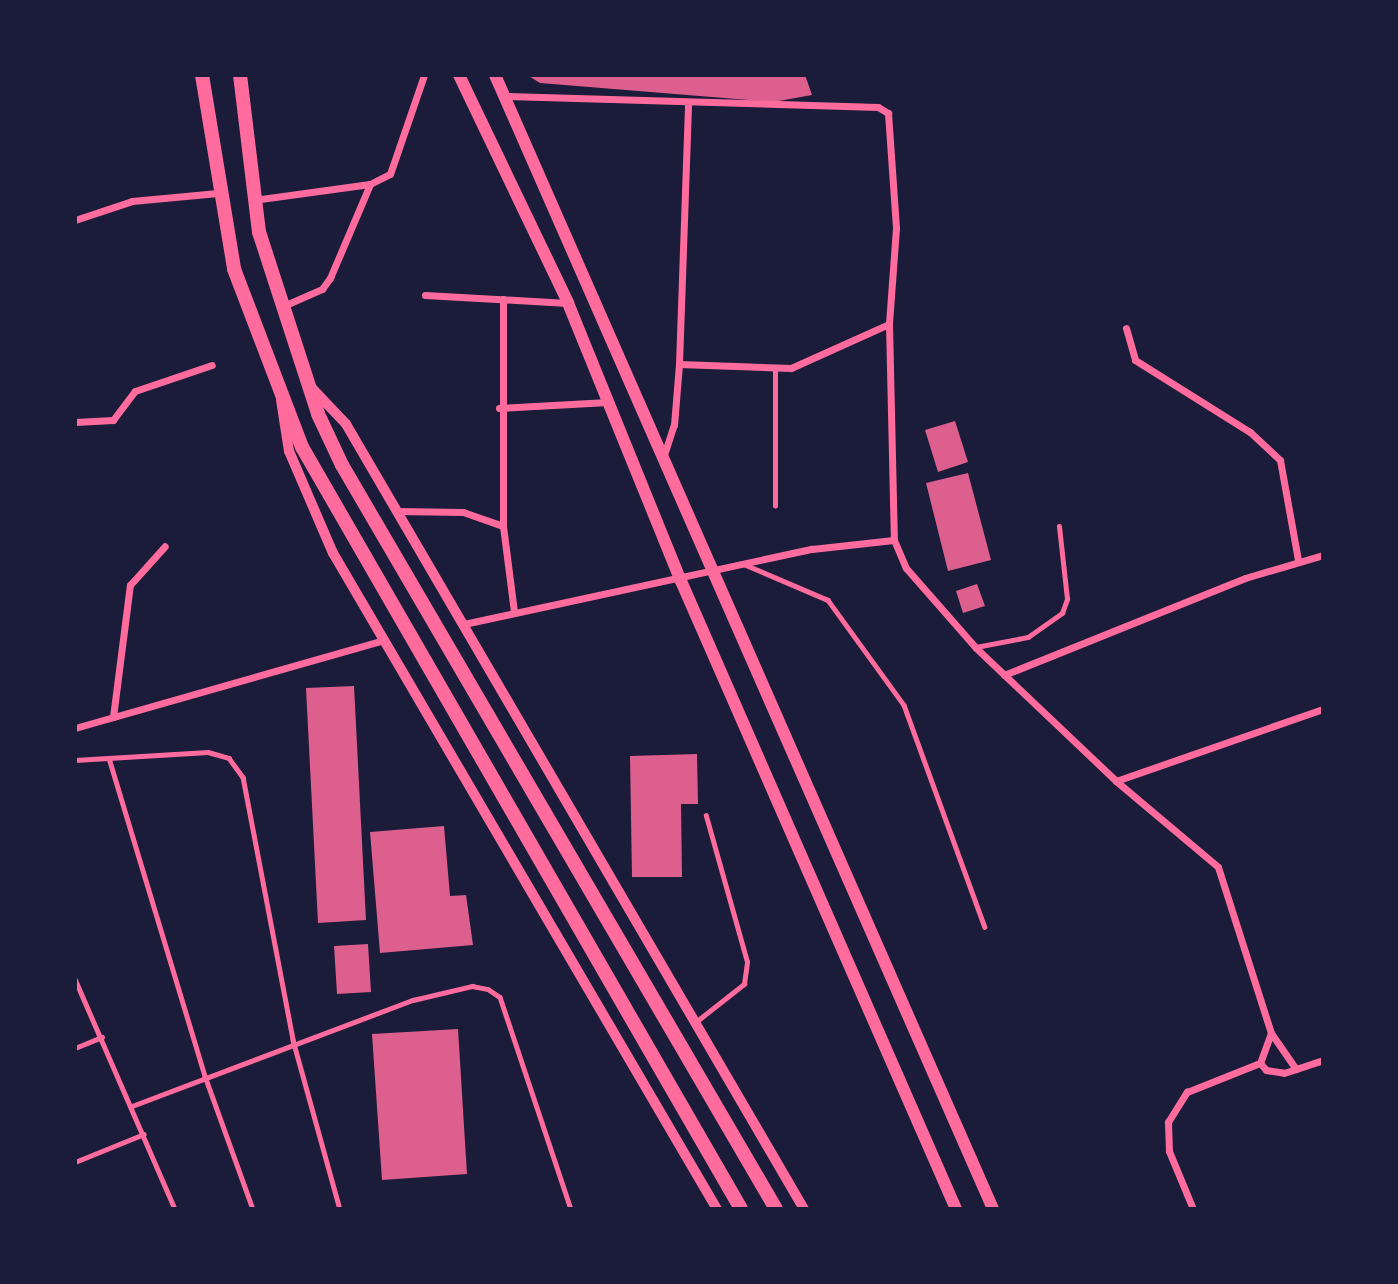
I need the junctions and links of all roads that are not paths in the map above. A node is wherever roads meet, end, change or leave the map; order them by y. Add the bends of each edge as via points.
1 (202, 75) edge
2 (240, 75) edge
3 (424, 75) edge
4 (459, 75) edge
5 (495, 75) edge
6 (507, 96) junction
7 (688, 103) junction
8 (370, 184) junction
9 (218, 193) junction
10 (253, 200) junction
11 (75, 220) edge
12 (425, 295) dead end
13 (503, 299) junction
14 (568, 303) junction
15 (281, 307) junction
16 (889, 324) junction
17 (1126, 328) dead end
18 (679, 364) junction
19 (212, 365) dead end
20 (775, 368) junction
21 (309, 385) junction
22 (281, 397) junction
23 (608, 402) junction
24 (499, 408) junction
25 (75, 422) edge
26 (661, 462) junction
27 (775, 506) dead end
28 (397, 511) junction
29 (503, 526) junction
30 (1059, 526) dead end
31 (894, 540) junction
32 (165, 546) dead end
33 (1323, 555) edge
34 (1298, 560) junction
35 (746, 565) junction
36 (715, 572) junction
37 (681, 581) junction
38 (514, 611) junction
39 (464, 624) junction
40 (383, 640) junction
41 (975, 648) junction
42 (1004, 675) junction
43 (1322, 712) edge
44 (113, 717) junction
45 (75, 727) edge
46 (109, 758) junction
47 (75, 760) edge
48 (1116, 782) junction
49 (706, 816) dead end
50 (985, 927) dead end
51 (75, 979) edge
52 (696, 1022) junction
53 (1271, 1033) junction
54 (102, 1037) junction
55 (293, 1040) junction
56 (75, 1048) edge
57 (1323, 1060) edge
58 (1260, 1063) junction
59 (1296, 1069) junction
60 (205, 1076) junction
61 (132, 1106) junction
62 (144, 1134) junction
63 (75, 1162) edge
64 (175, 1209) edge
65 (253, 1209) edge
66 (340, 1209) edge
67 (571, 1209) edge
68 (717, 1209) edge
69 (741, 1209) edge
70 (776, 1209) edge
71 (804, 1209) edge
72 (956, 1209) edge
73 (993, 1209) edge
74 (1193, 1209) edge

1 - 9 highway
2 - 10 highway
3 - 8 street via 397,163
4 - 14 main road
5 - 6 main road
6 - 7 street
6 - 26 main road
7 - 16 street via 878,107 888,113 896,228
7 - 18 street
8 - 10 street
8 - 15 street via 330,278 322,289
9 - 11 street via 132,201
9 - 22 highway via 234,269
10 - 15 highway
12 - 13 street
13 - 14 street
13 - 24 street
14 - 23 main road
15 - 21 highway
16 - 20 street via 791,368
16 - 31 street
17 - 34 street via 1135,360 1250,432 1280,460
18 - 20 street
18 - 26 street via 674,425
19 - 25 street via 135,391 113,420
20 - 27 lane
21 - 28 street via 345,424
21 - 70 highway via 369,516
22 - 40 street via 289,451 306,498
22 - 69 highway via 342,524
23 - 24 street
23 - 37 main road
24 - 29 street
26 - 36 main road
28 - 29 street via 463,512
28 - 39 street
29 - 38 street
30 - 41 lane via 1067,599 1062,613 1028,637
31 - 35 street via 857,541
31 - 41 street via 925,595
32 - 44 street via 130,585
33 - 34 street
34 - 42 street
35 - 36 street
35 - 50 lane via 828,600 904,705
36 - 37 street
36 - 73 main road
37 - 38 street
37 - 72 main road
38 - 39 street
39 - 52 street
40 - 44 street
40 - 68 street
41 - 42 street
42 - 48 street
43 - 48 street
44 - 45 street
46 - 47 lane
46 - 55 lane via 208,752 229,758 243,777
46 - 60 lane
48 - 53 street via 1218,867
49 - 52 lane via 747,962 744,984
51 - 54 lane
52 - 71 street
53 - 58 street
53 - 59 street
54 - 56 lane
54 - 61 lane
55 - 60 lane
55 - 66 lane
55 - 67 lane via 413,1000 471,986 488,989 500,997
57 - 59 street
58 - 59 street via 1275,1072
58 - 74 street via 1187,1092 1172,1114 1169,1151
60 - 61 lane
60 - 65 lane
61 - 62 lane
62 - 63 lane
62 - 64 lane

